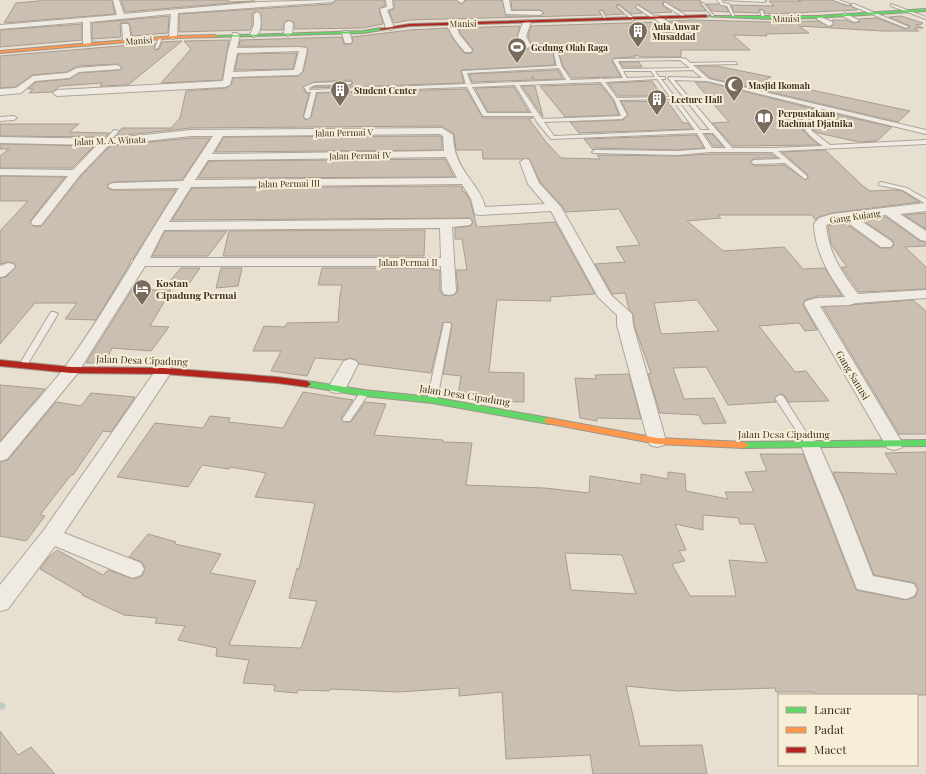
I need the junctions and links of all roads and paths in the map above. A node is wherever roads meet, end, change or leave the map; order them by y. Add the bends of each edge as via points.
1 (116, 0) edge
2 (332, 0) edge
3 (389, 0) edge
4 (506, 0) edge
5 (719, 0) edge
6 (726, 0) edge
7 (835, 0) edge
8 (764, 1) edge
9 (259, 2) edge
10 (665, 4) dead end
11 (702, 4) dead end
12 (848, 4) dead end
13 (853, 5) dead end
14 (637, 6) dead end
15 (892, 6) dead end
16 (618, 7) dead end
17 (926, 10) edge
18 (175, 11) junction
19 (908, 11) junction
20 (874, 13) junction
21 (257, 14) dead end
22 (542, 14) junction
23 (683, 15) junction
24 (713, 15) junction
25 (845, 15) junction
26 (121, 16) junction
27 (734, 16) junction
28 (21, 17) dead end
29 (655, 17) junction
30 (818, 18) junction
31 (926, 18) edge
32 (633, 19) junction
33 (86, 20) junction
34 (856, 21) dead end
35 (527, 22) junction
36 (289, 24) dead end
37 (452, 24) junction
38 (829, 24) dead end
39 (17, 25) junction
40 (0, 26) edge
41 (125, 26) dead end
42 (907, 27) dead end
43 (390, 28) junction
44 (669, 29) dead end
45 (288, 34) junction
46 (236, 35) junction
47 (254, 35) junction
48 (173, 37) junction
49 (160, 38) junction
50 (127, 40) junction
51 (87, 44) junction
52 (526, 46) dead end
53 (156, 48) dead end
54 (468, 50) dead end
55 (232, 51) junction
56 (0, 52) edge
57 (556, 54) joint
58 (615, 60) junction
59 (735, 63) dead end
60 (688, 64) junction
61 (117, 67) dead end
62 (560, 67) junction
63 (652, 69) junction
64 (693, 69) junction
65 (620, 70) junction
66 (228, 75) junction
67 (625, 78) junction
68 (658, 78) junction
69 (670, 78) junction
70 (601, 79) junction
71 (707, 80) junction
72 (569, 81) junction
73 (350, 84) dead end
74 (516, 84) junction
75 (469, 86) junction
76 (314, 91) junction
77 (0, 92) edge
78 (57, 93) dead end
79 (674, 98) junction
80 (616, 99) junction
81 (821, 107) junction
82 (536, 114) junction
83 (307, 117) dead end
84 (14, 118) dead end
85 (0, 119) edge
86 (540, 121) junction
87 (116, 131) dead end
88 (698, 131) junction
89 (713, 131) junction
90 (926, 132) edge
91 (219, 134) junction
92 (0, 140) edge
93 (106, 142) junction
94 (926, 142) edge
95 (830, 148) junction
96 (710, 150) junction
97 (730, 150) junction
98 (773, 150) junction
99 (595, 152) dead end
100 (450, 154) junction
101 (204, 157) junction
102 (785, 161) junction
103 (525, 162) dead end
104 (754, 162) dead end
105 (0, 172) edge
106 (76, 173) junction
107 (806, 177) dead end
108 (465, 181) junction
109 (187, 184) junction
110 (881, 184) dead end
111 (114, 186) dead end
112 (926, 202) edge
113 (555, 207) junction
114 (926, 207) edge
115 (890, 212) junction
116 (846, 216) junction
117 (37, 222) dead end
118 (466, 222) dead end
119 (446, 224) junction
120 (160, 226) junction
121 (926, 237) edge
122 (886, 244) dead end
123 (141, 262) junction
124 (447, 262) junction
125 (449, 291) dead end
126 (926, 294) edge
127 (854, 299) junction
128 (54, 314) dead end
129 (447, 325) dead end
130 (0, 362) edge
131 (350, 364) dead end
132 (23, 365) junction
133 (71, 370) junction
134 (164, 371) junction
135 (337, 388) junction
136 (364, 393) junction
137 (780, 398) dead end
138 (432, 400) junction
139 (346, 419) dead end
140 (656, 436) junction
141 (926, 443) edge
142 (894, 444) junction
143 (810, 445) junction
144 (0, 455) edge
145 (51, 536) junction
146 (133, 569) dead end
147 (906, 590) dead end
148 (0, 602) edge

1 - 26 street
2 - 9 street
3 - 43 street via 390,8 383,9
4 - 22 street via 508,13
5 - 27 lane via 722,4 728,5
6 - 8 lane
7 - 12 lane
9 - 18 street via 238,7
10 - 23 lane
11 - 24 lane
13 - 20 lane
14 - 29 lane
15 - 19 lane
16 - 32 lane
17 - 19 street, Manisi
18 - 26 street
18 - 48 street
19 - 20 street, Manisi
19 - 31 lane
20 - 25 street, Manisi
20 - 42 lane
21 - 47 street via 258,25
22 - 32 street, Manisi
22 - 35 street, Manisi
23 - 24 street, Manisi
23 - 29 street, Manisi
24 - 27 street, Manisi
25 - 30 street, Manisi
25 - 34 street
26 - 33 street
27 - 30 street, Manisi via 763,14
28 - 39 street
29 - 32 street, Manisi
29 - 44 street
30 - 38 street
33 - 39 street
33 - 51 street
35 - 37 street, Manisi via 497,25
35 - 52 street via 522,36
36 - 45 street
37 - 43 street, Manisi
37 - 54 street via 452,28
39 - 40 street
41 - 50 street
43 - 45 street, Manisi via 347,37
45 - 47 street, Manisi
46 - 47 street, Manisi
46 - 48 street, Manisi
46 - 55 street
48 - 49 street, Manisi
49 - 50 street, Manisi
49 - 53 lane
50 - 51 street, Manisi
51 - 56 street, Manisi
55 - 66 street
55 - 66 street via 299,48 303,50 298,72
57 - 58 path via 556,50 603,50 608,59
57 - 62 lane
58 - 60 lane via 680,59
58 - 65 lane
59 - 60 lane
60 - 64 lane
61 - 77 street via 77,70 68,75 34,79 18,91
62 - 72 lane
62 - 75 lane via 466,72 464,73
63 - 64 lane
63 - 65 lane
63 - 68 lane
64 - 71 lane
65 - 67 lane
66 - 78 street via 227,83 220,85
67 - 68 lane
67 - 70 lane
68 - 69 lane
68 - 79 lane
69 - 71 lane
69 - 89 lane
70 - 72 lane
70 - 80 lane
71 - 81 lane
72 - 74 lane
73 - 76 lane via 314,84 306,87 306,90
74 - 75 lane
74 - 82 lane
75 - 76 lane
75 - 82 lane via 485,115
76 - 83 lane
79 - 80 lane
79 - 88 lane
80 - 86 lane via 624,116
81 - 90 lane
81 - 95 lane via 805,120 804,125
82 - 86 lane
84 - 85 lane
86 - 88 lane via 550,136 558,138
87 - 93 lane
88 - 89 lane
88 - 96 lane
89 - 97 lane
91 - 93 street, Jalan M. A. Winata via 191,133
91 - 100 street, Jalan Permai V via 442,131 448,135
91 - 101 street
92 - 93 street, Jalan M. A. Winata
93 - 106 street
94 - 95 lane
95 - 98 lane
96 - 97 lane
96 - 99 lane
97 - 98 lane
98 - 102 lane
100 - 101 street, Jalan Permai IV
100 - 108 street
101 - 109 street
102 - 104 lane
102 - 107 lane
103 - 113 street via 534,184
105 - 106 street
106 - 117 street
108 - 109 street, Jalan Permai III
108 - 113 street via 475,192 480,204 479,211
109 - 111 street, Jalan Permai III
109 - 120 street
110 - 112 lane via 905,189
113 - 140 street via 605,296 624,314
114 - 115 street, Gang Kujang
115 - 116 street, Gang Kujang
115 - 121 street
116 - 122 street
116 - 127 street, Gang Kujang via 823,221 820,230 823,246 832,266 840,282
118 - 119 street
119 - 120 street
119 - 124 street, Jalan Permai II
120 - 123 street
123 - 124 street, Jalan Permai II
123 - 133 street
124 - 125 street
126 - 127 street
127 - 142 street, Gang Sanusi via 811,304
128 - 132 lane
129 - 138 lane
130 - 132 street, Jalan Desa Cipadung
131 - 135 street
132 - 133 street, Jalan Desa Cipadung
133 - 134 street, Jalan Desa Cipadung
133 - 144 street
134 - 135 street, Jalan Desa Cipadung via 277,380
134 - 145 street
135 - 136 street, Jalan Desa Cipadung
136 - 138 street, Jalan Desa Cipadung
136 - 139 lane
137 - 143 lane
138 - 140 street, Jalan Desa Cipadung
140 - 143 street, Jalan Desa Cipadung via 740,446
141 - 142 street, Jalan Desa Cipadung
142 - 143 street, Jalan Desa Cipadung
143 - 147 street via 865,583
145 - 146 street
145 - 148 street

